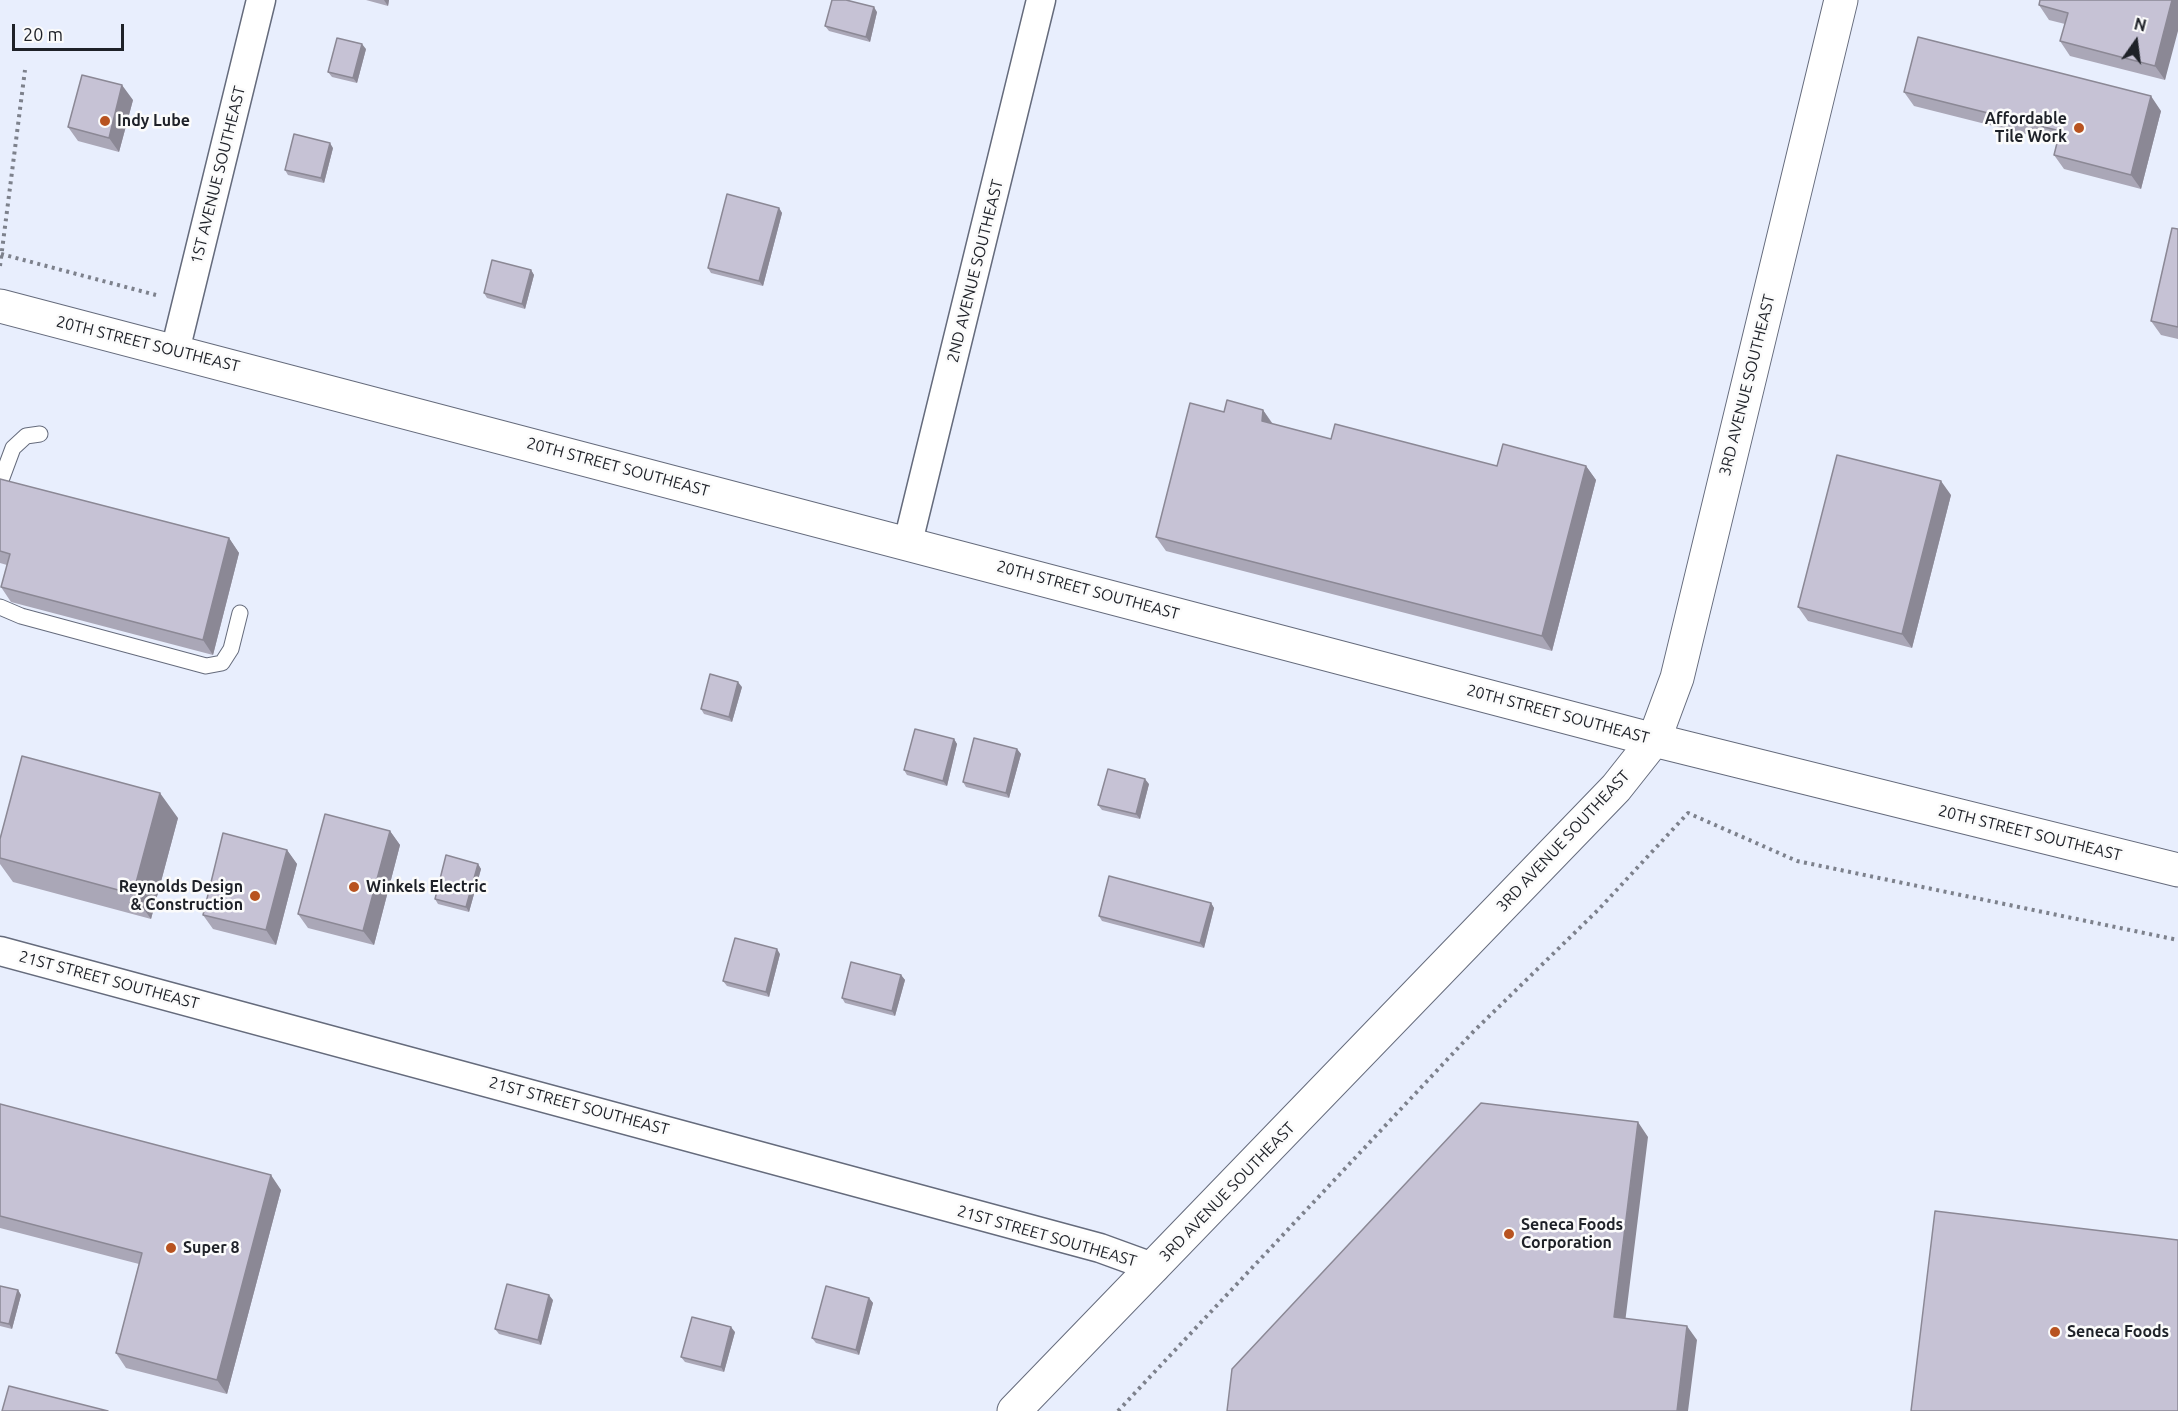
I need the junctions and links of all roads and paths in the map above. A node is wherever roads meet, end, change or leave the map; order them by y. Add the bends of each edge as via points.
1 (261, 0) edge
2 (1041, 0) edge
3 (1841, 0) edge
4 (25, 70) dead end
5 (1, 254) edge
6 (0, 266) edge
7 (187, 303) junction
8 (0, 306) edge
9 (176, 351) junction
10 (40, 434) dead end
11 (0, 483) edge
12 (908, 543) junction
13 (0, 607) edge
14 (240, 613) dead end
15 (1654, 740) junction
16 (2178, 870) edge
17 (2178, 940) edge
18 (0, 951) edge
19 (1155, 1268) junction
20 (1014, 1411) edge
21 (1118, 1411) edge

1 - 7 street, 1ST AVENUE SOUTHEAST
2 - 12 street, 2ND AVENUE SOUTHEAST
3 - 15 street, 3RD AVENUE SOUTHEAST via 1677,678
4 - 5 path
5 - 6 path
5 - 7 path
7 - 9 street, 1ST AVENUE SOUTHEAST
8 - 9 street, 20TH STREET SOUTHEAST
9 - 12 street, 20TH STREET SOUTHEAST
10 - 11 lane via 26,436 13,448
12 - 15 street, 20TH STREET SOUTHEAST
13 - 14 lane via 206,666 222,663 231,649
15 - 16 street, 20TH STREET SOUTHEAST
15 - 19 street, 3RD AVENUE SOUTHEAST via 1616,788
17 - 21 path via 1797,861 1688,813 1599,909 1473,1032
18 - 19 street, 21ST STREET SOUTHEAST via 1100,1248
19 - 20 street, 3RD AVENUE SOUTHEAST

